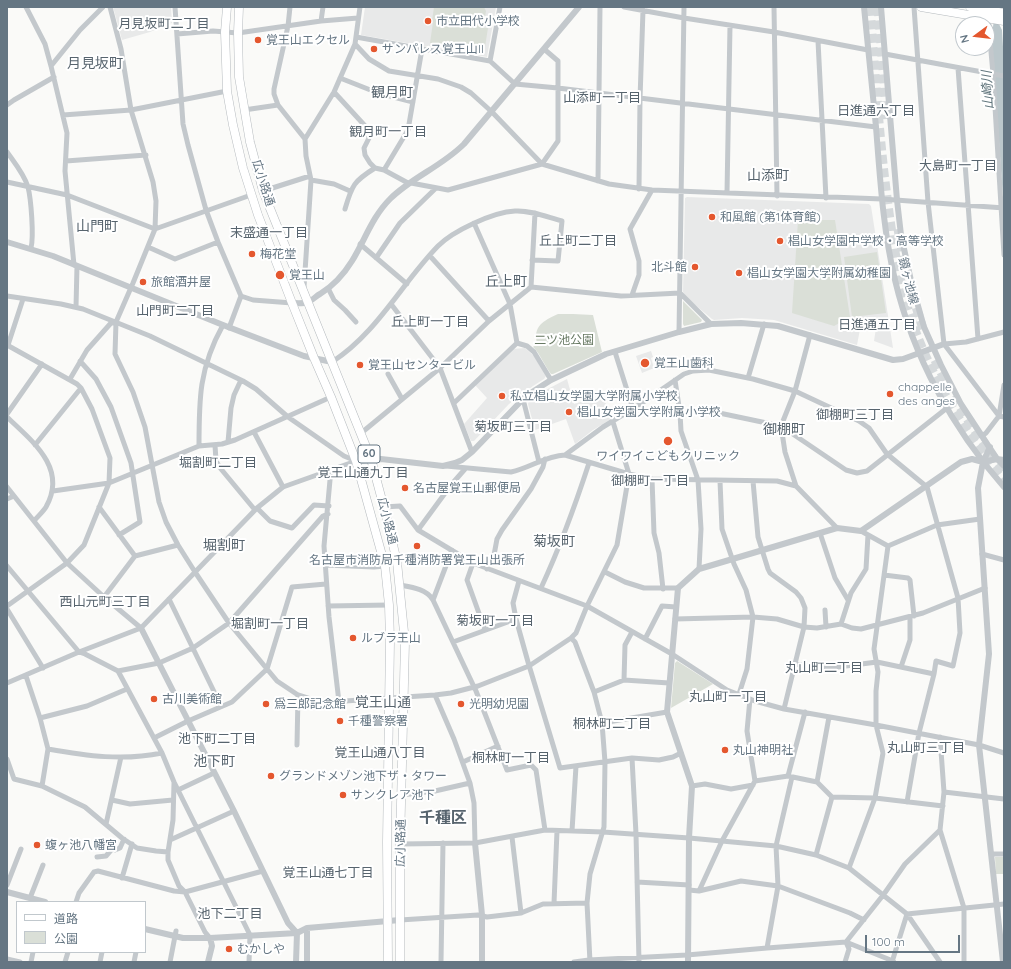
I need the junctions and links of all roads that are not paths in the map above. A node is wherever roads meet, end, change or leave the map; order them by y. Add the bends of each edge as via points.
1 (26, 7) edge
2 (103, 7) edge
3 (110, 7) edge
4 (175, 7) edge
5 (227, 7) edge
6 (239, 7) edge
7 (290, 7) edge
8 (323, 7) edge
9 (360, 7) edge
10 (500, 7) edge
11 (579, 7) edge
12 (600, 7) edge
13 (624, 7) edge
14 (684, 7) edge
15 (774, 7) edge
16 (864, 7) edge
17 (881, 7) edge
18 (914, 7) edge
19 (921, 7) edge
20 (970, 7) edge
21 (643, 10) junction
22 (976, 16) edge
23 (1001, 17) edge
24 (358, 18) junction
25 (684, 18) junction
26 (321, 21) junction
27 (288, 26) junction
28 (730, 26) junction
29 (225, 32) junction
30 (774, 32) junction
31 (238, 33) junction
32 (177, 34) junction
33 (356, 37) junction
34 (818, 41) junction
35 (355, 44) junction
36 (544, 48) junction
37 (422, 49) junction
38 (868, 50) junction
39 (885, 54) junction
40 (992, 56) edge
41 (917, 60) junction
42 (490, 61) junction
43 (51, 66) junction
44 (958, 68) junction
45 (994, 74) junction
46 (418, 76) junction
47 (1004, 76) edge
48 (54, 77) junction
49 (340, 78) junction
50 (515, 84) junction
51 (558, 88) junction
52 (228, 91) junction
53 (334, 92) junction
54 (599, 93) junction
55 (640, 99) junction
56 (182, 100) junction
57 (413, 102) junction
58 (682, 103) junction
59 (278, 104) junction
60 (7, 105) edge
61 (728, 109) junction
62 (131, 110) junction
63 (244, 110) junction
64 (492, 112) junction
65 (63, 114) junction
66 (775, 115) junction
67 (822, 121) junction
68 (876, 127) junction
69 (305, 139) junction
70 (7, 152) edge
71 (146, 155) junction
72 (66, 161) junction
73 (542, 164) junction
74 (375, 168) junction
75 (384, 170) junction
76 (311, 178) junction
77 (7, 182) edge
78 (598, 182) junction
79 (410, 183) junction
80 (28, 186) junction
81 (436, 188) junction
82 (639, 189) junction
83 (652, 190) junction
84 (263, 191) junction
85 (350, 191) junction
86 (681, 191) junction
87 (727, 193) junction
88 (67, 195) junction
89 (251, 195) junction
90 (777, 196) junction
91 (826, 198) junction
92 (882, 199) junction
93 (897, 200) junction
94 (928, 202) junction
95 (968, 204) junction
96 (1003, 208) edge
97 (345, 209) dead end
98 (206, 210) junction
99 (535, 213) junction
100 (474, 223) junction
101 (155, 229) junction
102 (7, 242) edge
103 (218, 242) junction
104 (360, 244) junction
105 (148, 247) junction
106 (31, 248) junction
107 (1004, 255) edge
108 (430, 256) junction
109 (376, 258) junction
110 (532, 260) junction
111 (76, 265) junction
112 (407, 284) junction
113 (531, 286) junction
114 (131, 288) junction
115 (328, 288) junction
116 (303, 292) junction
117 (680, 293) junction
118 (7, 296) edge
119 (241, 296) junction
120 (632, 296) junction
121 (23, 299) junction
122 (307, 302) junction
123 (292, 303) junction
124 (391, 304) junction
125 (510, 304) junction
126 (76, 307) junction
127 (489, 321) junction
128 (116, 322) junction
129 (356, 322) dead end
130 (711, 324) junction
131 (764, 324) junction
132 (226, 327) junction
133 (679, 332) junction
134 (1004, 332) edge
135 (810, 335) junction
136 (978, 338) junction
137 (517, 343) junction
138 (944, 344) junction
139 (7, 345) edge
140 (933, 348) junction
141 (615, 352) junction
142 (919, 353) junction
143 (314, 358) junction
144 (80, 361) junction
145 (332, 362) junction
146 (42, 364) junction
147 (206, 364) junction
148 (440, 368) junction
149 (388, 374) dead end
150 (748, 378) junction
151 (70, 379) junction
152 (241, 380) junction
153 (551, 380) junction
154 (675, 380) junction
155 (1004, 385) edge
156 (81, 388) junction
157 (795, 391) junction
158 (331, 397) junction
159 (402, 399) junction
160 (523, 399) junction
161 (454, 403) junction
162 (947, 408) junction
163 (633, 409) junction
164 (680, 413) junction
165 (7, 416) edge
166 (288, 417) junction
167 (1001, 417) edge
168 (613, 422) junction
169 (781, 426) junction
170 (254, 432) junction
171 (360, 434) junction
172 (982, 436) junction
173 (228, 442) junction
174 (35, 445) junction
175 (215, 445) junction
176 (199, 446) junction
177 (990, 447) junction
178 (472, 452) junction
179 (887, 454) junction
180 (565, 455) junction
181 (997, 458) junction
182 (371, 459) junction
183 (545, 459) junction
184 (1004, 460) edge
185 (356, 461) junction
186 (539, 462) junction
187 (983, 462) junction
188 (589, 463) junction
189 (152, 465) junction
190 (443, 466) junction
191 (1004, 466) edge
192 (331, 469) junction
193 (465, 469) junction
194 (133, 473) junction
195 (629, 474) junction
196 (652, 479) junction
197 (698, 480) junction
198 (720, 481) junction
199 (753, 481) junction
200 (109, 483) junction
201 (796, 486) junction
202 (1004, 486) edge
203 (7, 487) edge
204 (284, 487) junction
205 (927, 487) junction
206 (53, 491) junction
207 (14, 496) junction
208 (7, 499) edge
209 (328, 506) junction
210 (99, 507) junction
211 (384, 507) junction
212 (256, 508) junction
213 (328, 514) junction
214 (980, 519) junction
215 (34, 520) junction
216 (937, 525) junction
217 (837, 528) junction
218 (418, 530) junction
219 (861, 531) junction
220 (820, 533) junction
221 (868, 535) junction
222 (119, 536) junction
223 (178, 545) junction
224 (888, 546) junction
225 (452, 550) junction
226 (761, 550) junction
227 (982, 554) junction
228 (135, 556) junction
229 (732, 559) junction
230 (1004, 560) edge
231 (67, 563) junction
232 (473, 563) junction
233 (325, 565) junction
234 (7, 566) edge
235 (385, 566) junction
236 (487, 569) junction
237 (699, 569) junction
238 (195, 572) junction
239 (605, 572) junction
240 (884, 575) junction
241 (518, 581) junction
242 (326, 584) junction
243 (400, 585) junction
244 (541, 588) junction
245 (663, 588) junction
246 (678, 588) junction
247 (985, 588) junction
248 (27, 591) junction
249 (104, 597) junction
250 (958, 598) junction
251 (169, 599) junction
252 (433, 600) junction
253 (848, 600) junction
254 (328, 606) junction
255 (389, 606) junction
256 (587, 606) junction
257 (676, 607) junction
258 (7, 608) edge
259 (825, 610) dead end
260 (753, 617) junction
261 (912, 617) junction
262 (516, 619) junction
263 (675, 619) junction
264 (229, 623) junction
265 (841, 624) junction
266 (876, 626) junction
267 (804, 627) junction
268 (826, 627) junction
269 (141, 628) junction
270 (485, 630) junction
271 (632, 632) junction
272 (571, 638) junction
273 (645, 639) junction
274 (453, 642) junction
275 (193, 648) junction
276 (79, 652) junction
277 (672, 654) junction
278 (877, 662) junction
279 (159, 663) junction
280 (795, 664) junction
281 (529, 666) junction
282 (901, 667) junction
283 (44, 668) junction
284 (266, 669) junction
285 (118, 671) junction
286 (934, 674) junction
287 (26, 676) junction
288 (624, 680) junction
289 (7, 683) edge
290 (669, 683) junction
291 (474, 687) junction
292 (127, 689) junction
293 (594, 692) junction
294 (739, 694) junction
295 (298, 695) junction
296 (435, 695) junction
297 (404, 698) junction
298 (390, 699) junction
299 (750, 699) junction
300 (339, 702) junction
301 (221, 706) junction
302 (784, 709) junction
303 (667, 712) junction
304 (805, 712) junction
305 (829, 717) junction
306 (40, 718) junction
307 (188, 721) junction
308 (602, 723) junction
309 (876, 725) junction
310 (919, 733) junction
311 (940, 737) junction
312 (154, 738) junction
313 (297, 745) dead end
314 (980, 745) junction
315 (498, 746) junction
316 (48, 748) junction
317 (681, 752) junction
318 (162, 753) junction
319 (1004, 753) edge
320 (121, 757) junction
321 (632, 758) junction
322 (7, 759) edge
323 (463, 762) junction
324 (605, 762) junction
325 (576, 766) junction
326 (214, 773) junction
327 (790, 776) junction
328 (174, 782) junction
329 (818, 782) junction
330 (470, 783) junction
331 (754, 783) junction
332 (42, 786) junction
333 (692, 786) junction
334 (178, 790) junction
335 (944, 792) junction
336 (402, 795) junction
337 (832, 796) junction
338 (985, 797) junction
339 (875, 798) junction
340 (1004, 799) edge
341 (112, 800) junction
342 (173, 800) junction
343 (907, 802) junction
344 (943, 806) junction
345 (234, 812) junction
346 (106, 824) junction
347 (198, 829) junction
348 (545, 830) junction
349 (940, 830) junction
350 (557, 831) junction
351 (572, 831) junction
352 (603, 832) junction
353 (636, 834) junction
354 (512, 837) junction
355 (690, 838) junction
356 (124, 839) junction
357 (170, 840) junction
358 (722, 841) junction
359 (443, 843) junction
360 (475, 843) junction
361 (132, 844) junction
362 (400, 844) junction
363 (776, 846) junction
364 (21, 849) dead end
365 (168, 852) junction
366 (816, 854) junction
367 (992, 854) junction
368 (1004, 854) edge
369 (97, 857) dead end
370 (43, 865) dead end
371 (850, 868) junction
372 (263, 871) junction
373 (122, 878) junction
374 (224, 881) junction
375 (637, 882) junction
376 (7, 885) edge
377 (778, 886) junction
378 (689, 888) junction
379 (699, 890) junction
380 (7, 892) edge
381 (185, 892) junction
382 (884, 894) junction
383 (30, 898) junction
384 (46, 900) edge
385 (76, 901) edge
386 (554, 903) junction
387 (587, 903) junction
388 (997, 904) junction
389 (1004, 904) edge
390 (964, 908) junction
391 (521, 913) junction
392 (907, 914) junction
393 (482, 915) junction
394 (441, 918) junction
395 (400, 920) junction
396 (864, 920) junction
397 (388, 921) junction
398 (288, 923) junction
399 (307, 928) junction
400 (146, 929) edge
401 (283, 933) junction
402 (297, 933) junction
403 (176, 934) junction
404 (250, 935) junction
405 (210, 938) junction
406 (846, 942) junction
407 (767, 948) junction
408 (7, 958) edge
409 (1003, 958) edge
410 (688, 959) edge
411 (639, 960) edge
412 (589, 961) edge
413 (20, 962) edge
414 (170, 962) edge
415 (208, 962) edge
416 (249, 962) edge
417 (296, 962) edge
418 (307, 962) edge
419 (388, 962) edge
420 (400, 962) edge
421 (441, 962) edge
422 (482, 962) edge
423 (574, 962) edge
424 (845, 962) edge
425 (893, 962) edge
426 (940, 962) edge
427 (964, 962) edge

1 - 43 street via 45,44
2 - 43 street via 80,30
3 - 62 street via 121,49
4 - 32 street
5 - 29 main road, 広小路通 / 60
6 - 31 main road, 広小路通 / 60
7 - 27 street
8 - 26 street
9 - 24 street
10 - 42 street
11 - 36 street
12 - 54 street
13 - 21 street
14 - 25 street
15 - 30 street
16 - 38 street, 鏡ヶ池線
17 - 39 street, 鏡ヶ池線
18 - 41 street
19 - 22 main road
20 - 23 main road
21 - 25 street
21 - 55 street
24 - 26 street
24 - 33 street
25 - 28 street
25 - 58 street
26 - 27 street
27 - 31 street
27 - 59 street via 274,89
28 - 30 street
28 - 61 street
29 - 31 street
29 - 32 street
29 - 52 main road, 広小路通 / 60
30 - 34 street
30 - 66 street
31 - 63 main road, 広小路通 / 60
32 - 56 street
33 - 35 street
33 - 37 street
34 - 38 street
34 - 67 street
35 - 46 street via 369,59 389,71
35 - 49 street
36 - 50 street
36 - 51 street via 558,61
37 - 42 street
37 - 46 street
38 - 68 street, 鏡ヶ池線
39 - 41 street
39 - 93 street, 鏡ヶ池線
40 - 45 street
41 - 44 street
41 - 94 street
42 - 50 street
43 - 48 street
44 - 45 street
44 - 95 street
45 - 47 street
45 - 96 street
46 - 57 street
46 - 64 street via 438,79 461,87
48 - 60 street
48 - 65 street
49 - 53 street
49 - 57 street via 378,93
50 - 51 street
50 - 64 street
51 - 54 street
51 - 73 street via 558,141
52 - 56 street
52 - 89 main road, 広小路通 / 60 via 238,150
53 - 69 street
53 - 74 street via 367,128 369,138 364,148 365,155
54 - 55 street
54 - 78 street
55 - 58 street
55 - 82 street
56 - 62 street
56 - 98 street via 183,124
57 - 75 street via 408,130
58 - 61 street
58 - 86 street
59 - 63 street
59 - 69 street
61 - 66 street
61 - 87 street
62 - 65 street
62 - 71 street
63 - 84 main road, 広小路通 / 60
64 - 73 street
64 - 79 street via 453,155
65 - 72 street via 67,132
66 - 67 street
66 - 90 street
67 - 68 street
67 - 91 street
68 - 92 street, 鏡ヶ池線
69 - 76 street
70 - 80 street
71 - 72 street
71 - 101 street via 156,201
72 - 88 street
73 - 78 street
73 - 81 street via 448,190
74 - 75 street
74 - 85 street via 356,181
75 - 79 street
76 - 84 street
76 - 85 street
76 - 116 street
77 - 80 street
78 - 82 street
79 - 81 street
79 - 104 street via 382,208
80 - 88 street
80 - 106 street via 32,220
81 - 109 street via 400,223
82 - 83 street
83 - 86 street
83 - 120 street via 630,229 639,261 639,275
84 - 116 main road, 広小路通 / 60
85 - 97 street
86 - 87 street
86 - 117 street
87 - 90 street
88 - 101 street
88 - 111 street
89 - 98 street
89 - 123 main road, 広小路通 / 60
90 - 91 street
91 - 92 street
92 - 93 street
92 - 142 street, 鏡ヶ池線 via 895,280
93 - 94 street
93 - 140 street, 鏡ヶ池線 via 901,235 911,281
94 - 95 street
94 - 138 street
95 - 96 street
95 - 136 street
96 - 107 street
98 - 101 street
98 - 103 street
99 - 100 street via 514,211
99 - 110 street
99 - 110 street via 562,221 558,261
100 - 108 street via 439,245
100 - 125 street
101 - 105 street
102 - 106 street
103 - 105 street via 175,259
103 - 119 street
104 - 109 street
104 - 115 street via 352,262
105 - 114 street
106 - 111 street
108 - 112 street
108 - 127 street
109 - 112 street
110 - 113 street
111 - 114 street
111 - 126 street
112 - 124 street
113 - 120 street
113 - 125 street
114 - 128 street
114 - 132 street
115 - 122 street
115 - 129 street via 334,300
116 - 122 main road, 広小路通 / 60
117 - 120 street
117 - 130 street
117 - 133 street
118 - 121 street
119 - 123 street via 253,300
119 - 132 street
121 - 126 street
121 - 139 street
122 - 123 street
122 - 145 main road, 広小路通 / 60
123 - 143 main road, 広小路通 / 60
124 - 145 street via 368,331
124 - 148 street
125 - 127 street
125 - 137 street
126 - 128 street
127 - 148 street
128 - 144 street via 111,323
128 - 147 street
128 - 189 street via 115,354 145,426
130 - 131 street
130 - 133 street
131 - 135 street
131 - 150 street
132 - 143 street
132 - 147 street
133 - 141 street
134 - 136 street
135 - 142 street via 893,360
135 - 157 street
136 - 138 street
137 - 153 street via 527,346 534,352
137 - 161 street
138 - 140 street
138 - 167 street
139 - 146 street
140 - 142 street
140 - 172 street, 鏡ヶ池線 via 961,404
141 - 153 street
141 - 163 street
142 - 162 street, 鏡ヶ池線
143 - 145 street
143 - 158 main road, 広小路通 / 60
144 - 151 street
144 - 194 street via 96,379 111,406
145 - 171 main road, 広小路通 / 60
146 - 151 street
146 - 165 street
147 - 152 street
147 - 176 street via 201,386
148 - 159 street
148 - 161 street
149 - 159 street
150 - 154 street via 709,370 693,371
150 - 157 street
151 - 156 street
152 - 166 street via 256,389
152 - 173 street via 231,408
153 - 160 street
154 - 163 street
154 - 164 street
155 - 167 street
156 - 174 street
156 - 200 street via 92,409 110,458
157 - 169 street
157 - 179 street via 859,421 869,428
158 - 166 street
158 - 185 main road, 広小路通 / 60
159 - 171 street
160 - 178 street
160 - 186 street
161 - 178 street
162 - 179 street
162 - 187 street, 鏡ヶ池線
163 - 168 street
164 - 169 street via 705,410
164 - 197 street via 681,431
165 - 174 street
166 - 170 street
166 - 185 street via 344,456
167 - 172 street
168 - 180 street
168 - 195 street
169 - 179 street via 846,470 857,473 867,471
169 - 201 street via 785,452
170 - 173 street
170 - 204 street
171 - 182 main road, 広小路通 / 60
172 - 177 street, 鏡ヶ池線
173 - 175 street
174 - 206 street via 50,466
175 - 176 street
175 - 212 street via 216,461 221,470
176 - 189 street
177 - 181 street, 鏡ヶ池線
177 - 187 street
178 - 190 street via 462,460
179 - 205 street
180 - 183 street
180 - 188 street
181 - 184 street
181 - 187 street
181 - 191 street, 鏡ヶ池線
182 - 185 street
182 - 190 street
182 - 211 main road, 広小路通 / 60
183 - 186 street
183 - 236 street via 531,489 497,539 494,555
185 - 192 street
185 - 235 main road, 広小路通 / 60
186 - 193 street via 511,472
187 - 202 street, 鏡ヶ池線
187 - 205 street via 972,459 961,462
187 - 214 street via 978,488
188 - 195 street
188 - 244 street via 558,552
189 - 194 street
189 - 223 street via 159,502
190 - 193 street
192 - 204 street
192 - 209 street
193 - 218 street
194 - 200 street
194 - 222 street via 140,522
195 - 196 street
195 - 239 street via 617,545
196 - 197 street
196 - 245 street via 654,533
197 - 198 street
197 - 237 street via 701,530
198 - 199 street
198 - 229 street via 722,529
199 - 201 street via 777,481
199 - 226 street
200 - 206 street
200 - 210 street
201 - 217 street
203 - 207 street
204 - 212 street
205 - 216 street
205 - 219 street
206 - 215 street via 46,508
207 - 208 street
207 - 215 street
209 - 212 street via 314,506 292,528 270,521
209 - 213 street
210 - 222 street
210 - 231 street via 84,545
211 - 218 street via 400,506
211 - 243 main road, 広小路通 / 60
212 - 238 street
213 - 233 street via 324,546
213 - 264 street via 323,516
214 - 216 street
214 - 227 street
215 - 231 street
216 - 224 street
216 - 250 street
217 - 219 street
217 - 220 street
218 - 225 street
219 - 221 street
220 - 226 street
220 - 253 street via 835,578
221 - 224 street
221 - 253 street via 866,569
222 - 228 street
223 - 228 street
223 - 238 street
224 - 240 street
225 - 232 street
225 - 252 street
226 - 229 street
226 - 267 street via 770,572 801,598 805,608
227 - 230 street
227 - 247 street
228 - 249 street
229 - 237 street
229 - 260 street via 746,590
231 - 248 street
231 - 249 street
232 - 236 street
232 - 270 street via 467,580
233 - 235 street
233 - 242 street
234 - 248 street
235 - 255 main road, 広小路通 / 60
236 - 241 street
237 - 246 street
238 - 251 street
238 - 264 street
239 - 245 street via 644,588
239 - 256 street
240 - 261 street via 910,580
240 - 266 street
241 - 244 street
241 - 262 street via 513,603
242 - 254 street
242 - 284 street via 292,587
243 - 252 street via 430,594
243 - 297 main road, 広小路通 / 60 via 405,642
244 - 256 street
245 - 246 street
246 - 257 street
247 - 250 street
247 - 314 street via 989,654
248 - 258 street
248 - 276 street
249 - 269 street
250 - 261 street
250 - 286 street via 960,633 953,666 936,661
251 - 269 street
251 - 275 street
252 - 274 street
253 - 265 street
254 - 255 street
254 - 300 street
255 - 298 main road, 広小路通 / 60
256 - 271 street
256 - 272 street via 576,633
257 - 263 street
257 - 273 street via 662,606
258 - 283 street
259 - 268 street
260 - 263 street
260 - 267 street via 777,619
260 - 294 street via 747,669
261 - 266 street
261 - 282 street via 910,640
262 - 270 street
262 - 281 street
263 - 277 street
264 - 275 street
264 - 284 street
265 - 266 street via 861,630
265 - 268 street
266 - 278 street via 874,649
267 - 268 street
267 - 280 street
269 - 276 street
269 - 279 street
270 - 274 street
271 - 273 street
271 - 288 street via 625,645
272 - 281 street
272 - 293 street via 575,642
273 - 277 street
274 - 291 street
275 - 279 street
275 - 301 street
276 - 283 street
276 - 285 street
277 - 290 street
277 - 294 street via 727,690
278 - 280 street via 838,668
278 - 282 street
278 - 309 street
279 - 285 street
279 - 307 street
280 - 302 street
281 - 291 street
281 - 325 street via 560,768
282 - 286 street
283 - 287 street
284 - 295 street via 277,681
284 - 301 street via 232,702
285 - 292 street
286 - 310 street
287 - 289 street
287 - 306 street
288 - 290 street
288 - 293 street
290 - 303 street
291 - 296 street
291 - 315 street
292 - 306 street via 87,706
292 - 312 street
293 - 308 street
294 - 299 street
295 - 300 street
295 - 313 street
296 - 297 street
296 - 323 street
297 - 298 street
297 - 336 main road, 広小路通 / 60
298 - 300 street
298 - 397 main road, 広小路通 / 60
299 - 302 street
299 - 331 street via 747,731
301 - 307 street
302 - 304 street
303 - 308 street
303 - 317 street
304 - 305 street
304 - 327 street
305 - 309 street
305 - 329 street
306 - 316 street
307 - 312 street
307 - 326 street
308 - 324 street
309 - 310 street
309 - 339 street via 883,753
310 - 311 street
310 - 343 street
311 - 314 street
311 - 335 street
312 - 318 street
314 - 319 street
314 - 338 street
315 - 323 street
315 - 348 street via 507,770 530,765 536,770
316 - 320 street via 83,756
316 - 332 street
317 - 321 street via 659,760
317 - 333 street
318 - 320 street
318 - 328 street
320 - 341 street
321 - 324 street
321 - 353 street
322 - 332 street via 14,779
323 - 330 street
324 - 325 street
324 - 352 street
325 - 351 street
326 - 334 street
326 - 345 street
327 - 329 street
327 - 331 street
327 - 363 street
328 - 334 street
328 - 342 street
329 - 337 street
330 - 336 street
330 - 360 street via 474,803
331 - 333 street via 731,789 705,784
331 - 358 street
332 - 346 street via 85,807
333 - 355 street
334 - 347 street
335 - 338 street
335 - 344 street
336 - 362 main road, 広小路通 / 60
337 - 339 street
337 - 366 street
338 - 340 street
338 - 367 street
339 - 343 street
339 - 371 street
341 - 342 street via 130,804
341 - 346 street
342 - 357 street
343 - 344 street
344 - 349 street
345 - 347 street
345 - 372 street
346 - 356 street
347 - 357 street
347 - 374 street
348 - 350 street
348 - 354 street
349 - 382 street via 905,864
349 - 390 street
350 - 351 street
350 - 386 street
351 - 352 street
352 - 353 street
352 - 387 street via 590,874
353 - 355 street
353 - 375 street
354 - 360 street
354 - 391 street
355 - 358 street
355 - 378 street
356 - 361 street
356 - 369 street via 120,848 112,849 106,856
357 - 365 street
358 - 363 street
358 - 379 street
359 - 360 street
359 - 362 street
359 - 394 street
360 - 393 street
361 - 365 street via 146,850
361 - 373 street
362 - 395 main road, 広小路通 / 60
363 - 366 street
363 - 377 street
364 - 376 street
365 - 381 street via 168,860 175,879
366 - 371 street
367 - 368 street
367 - 388 street
370 - 383 street
371 - 382 street
372 - 374 street
372 - 398 street
373 - 381 street
373 - 385 street via 94,872
374 - 381 street
374 - 404 street
375 - 378 street
375 - 411 street
377 - 379 street via 741,881
377 - 396 street
377 - 407 street
378 - 379 street
378 - 410 street
380 - 383 street
381 - 405 street
382 - 392 street
382 - 396 street
383 - 384 street
386 - 387 street
386 - 391 street via 543,904
387 - 412 street
388 - 389 street
388 - 390 street
388 - 409 street
390 - 392 street
390 - 427 street
391 - 393 street via 487,917
392 - 425 street
392 - 426 street
393 - 394 street
393 - 422 street
394 - 395 street
394 - 421 street
395 - 397 street
395 - 420 main road, 広小路通 / 60
396 - 406 street
397 - 399 street
397 - 419 main road, 広小路通 / 60
398 - 399 street
398 - 401 street
398 - 402 street
399 - 402 street
399 - 418 street
400 - 403 street
401 - 402 street
401 - 404 street
402 - 417 street
403 - 405 street
403 - 414 street
404 - 405 street
404 - 416 street
405 - 415 street via 212,946
406 - 407 street
406 - 424 street via 850,949
406 - 425 street
407 - 410 street
408 - 413 street
410 - 411 street
411 - 412 street
412 - 423 street

